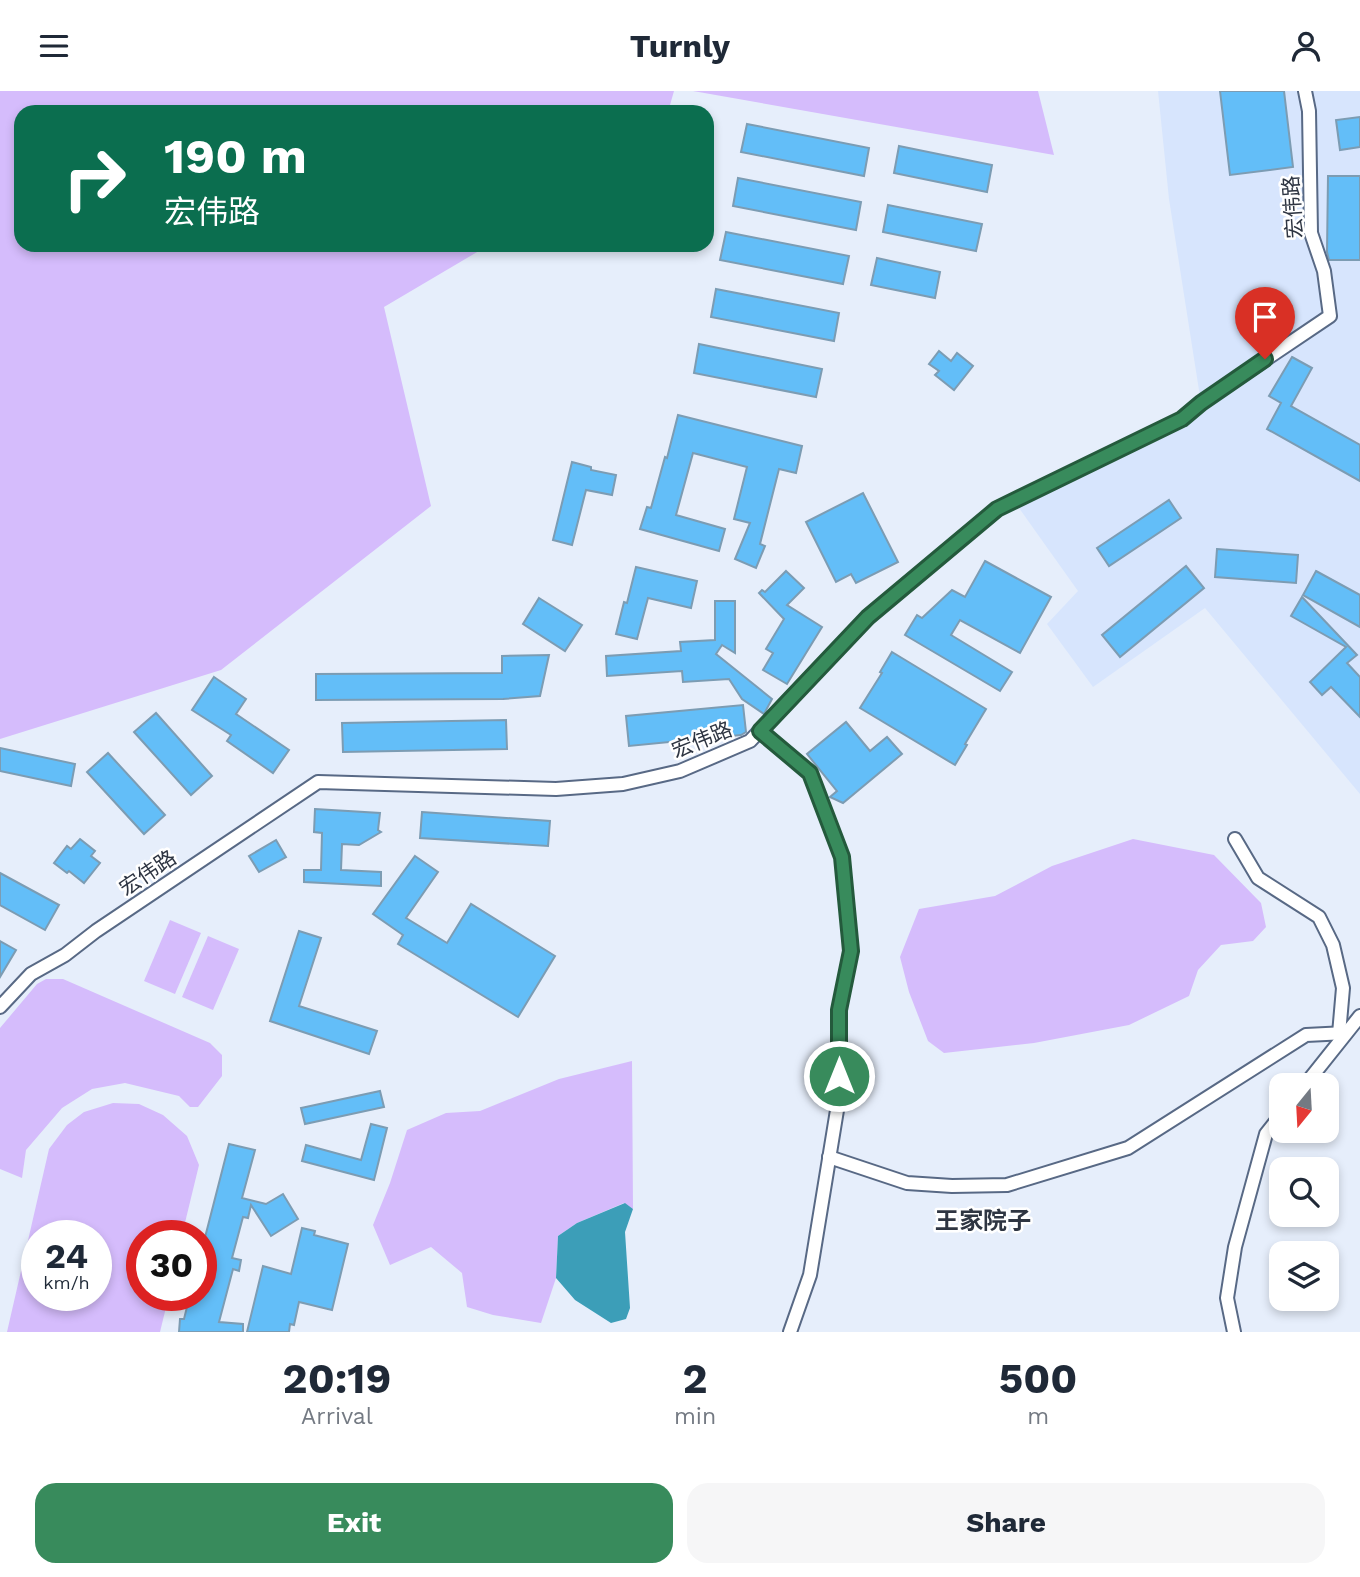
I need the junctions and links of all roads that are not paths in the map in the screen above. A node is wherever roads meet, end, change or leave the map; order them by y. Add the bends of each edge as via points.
1 (1305, 91) edge
2 (760, 731) junction
3 (1235, 839) dead end
4 (0, 1007) edge
5 (1360, 1016) edge
6 (1343, 1034) junction
7 (1314, 1073) edge
8 (1269, 1130) edge
9 (829, 1157) junction
10 (790, 1332) edge
11 (1234, 1332) edge

1 - 2 street, 宏伟路 via 1311,233 1324,271 1330,316 1182,419 997,509 868,617
2 - 4 street, 宏伟路 via 750,741 680,771 624,784 556,789 318,782 31,974
2 - 9 street via 810,773 842,857 851,951 839,1010 839,1098
3 - 6 street via 1258,878 1319,917 1333,945 1343,988
5 - 6 street
6 - 7 street
6 - 9 street via 1306,1035 1128,1148 1007,1185 907,1183
8 - 11 street via 1235,1247 1227,1299
9 - 10 street via 810,1275

